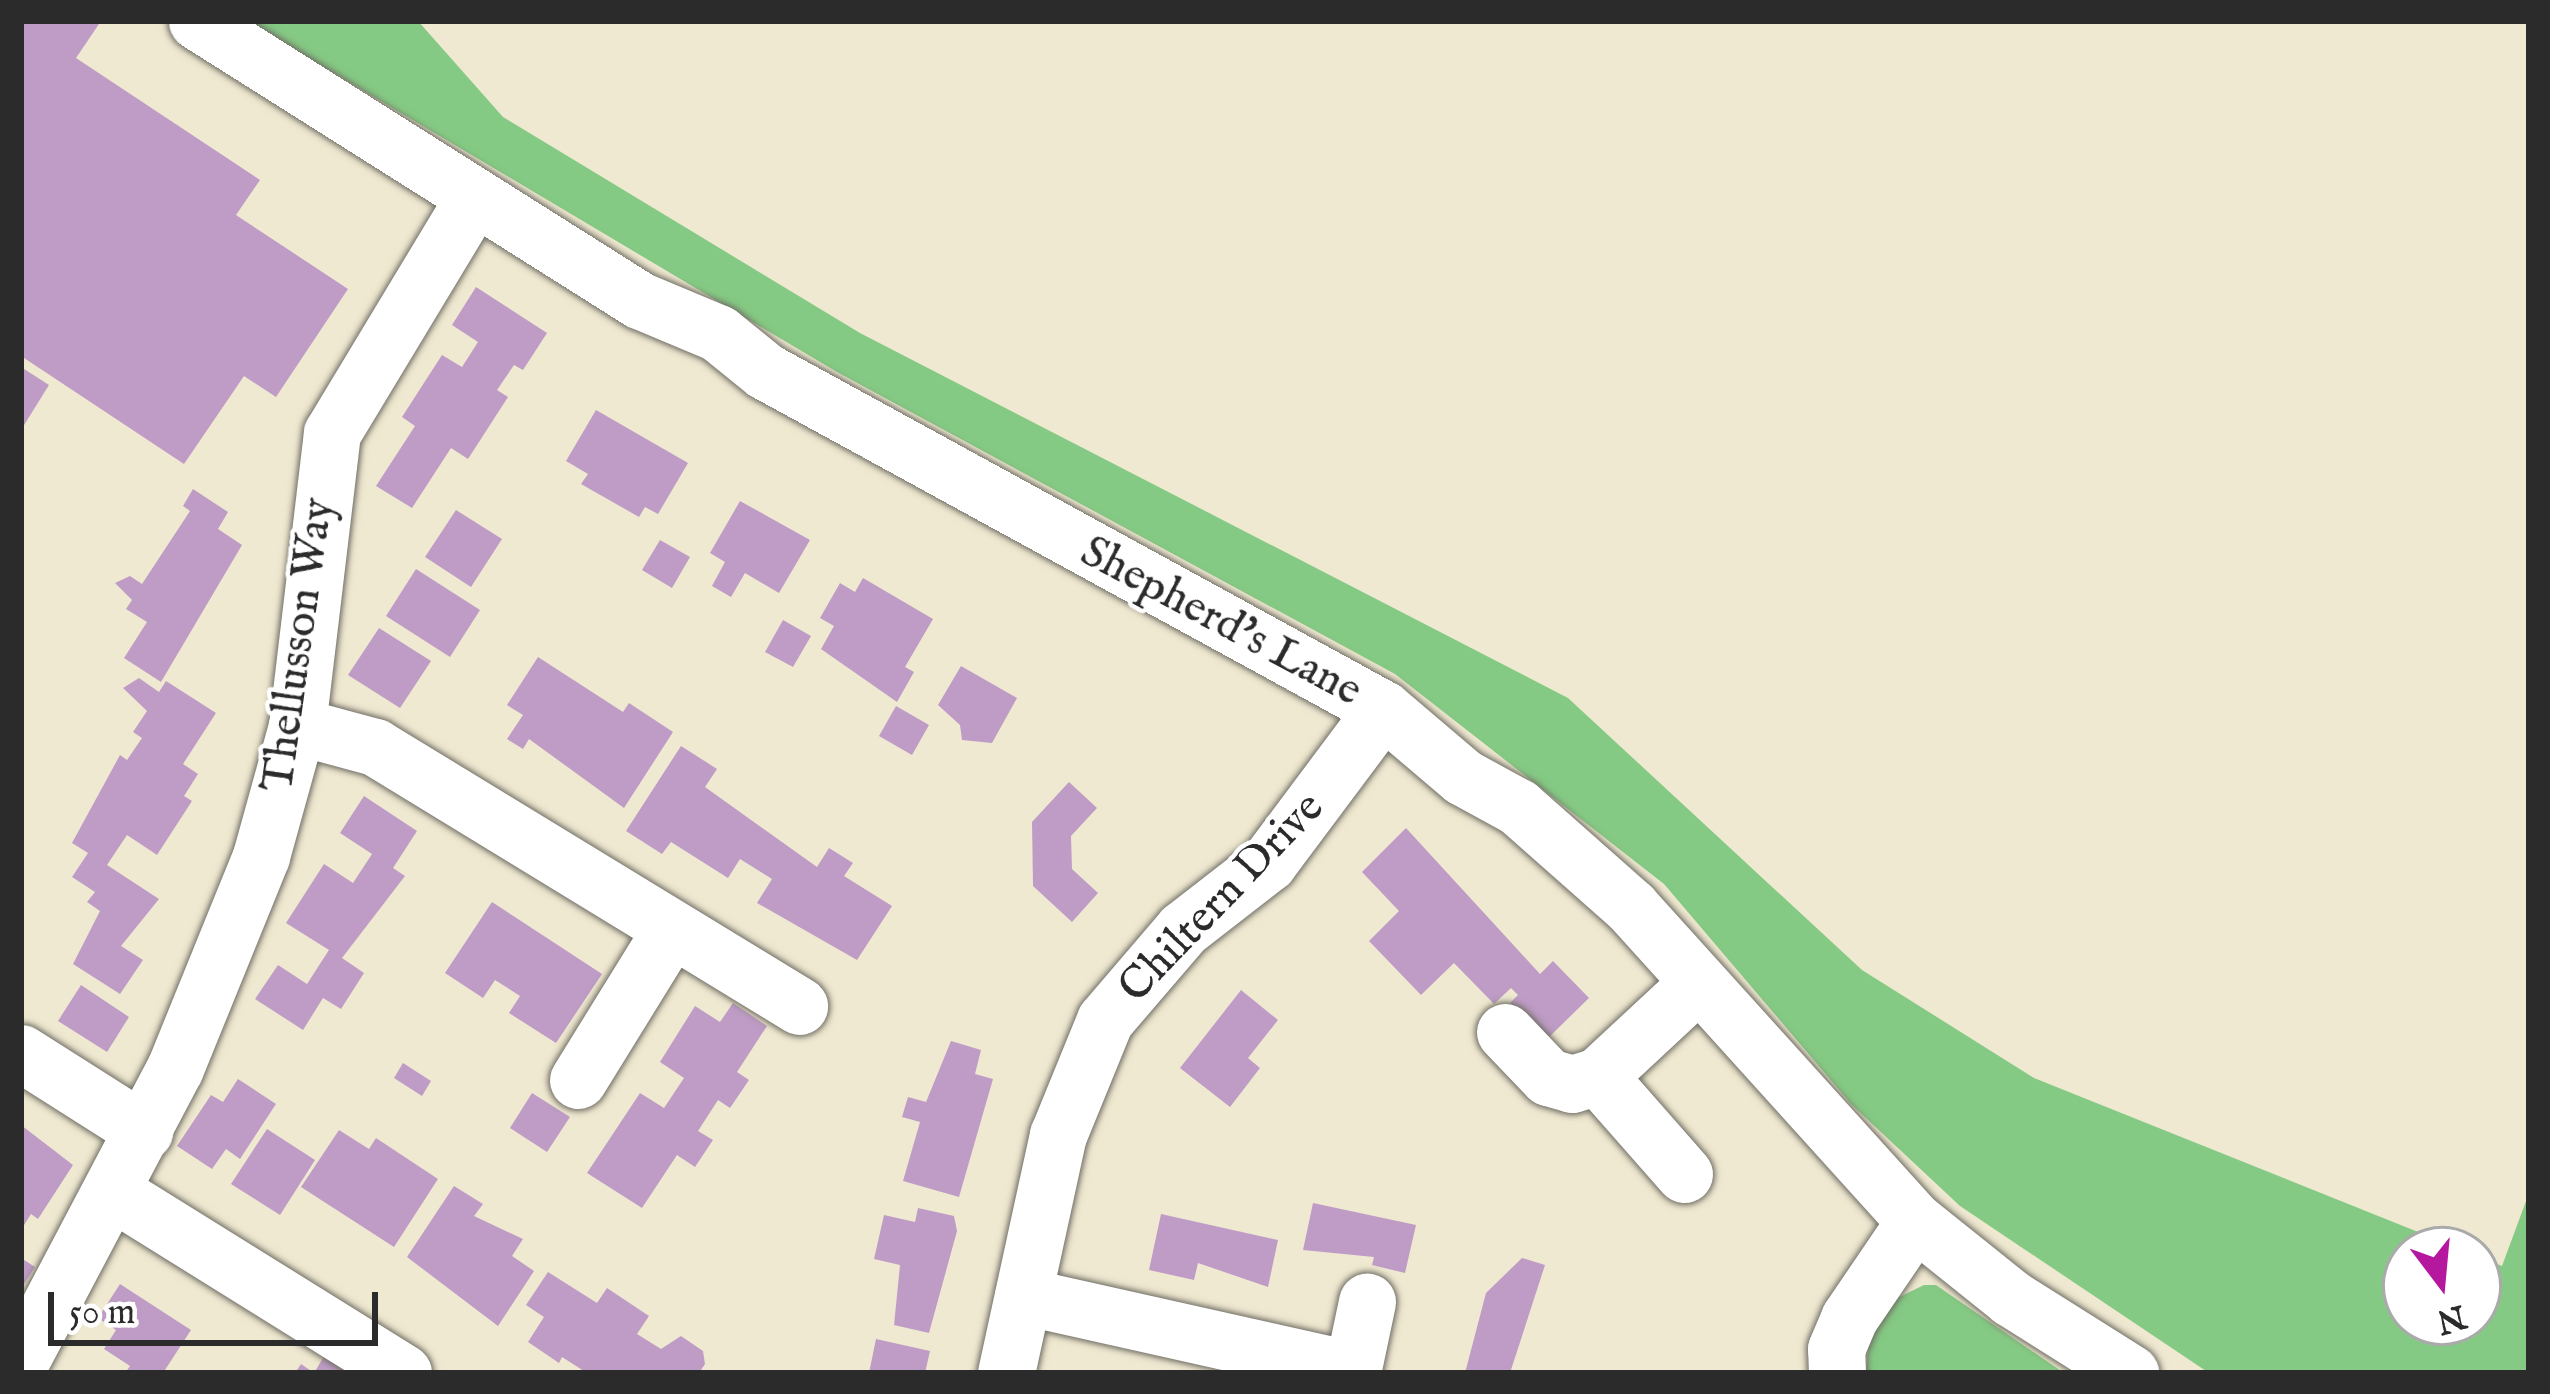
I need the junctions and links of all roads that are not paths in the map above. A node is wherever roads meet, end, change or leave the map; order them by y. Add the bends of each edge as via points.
1 (197, 21) edge
2 (472, 201) junction
3 (1383, 709) junction
4 (297, 725) junction
5 (670, 931) junction
6 (1698, 982) junction
7 (799, 1006) dead end
8 (1505, 1032) dead end
9 (21, 1053) edge
10 (1598, 1076) junction
11 (578, 1080) dead end
12 (143, 1131) junction
13 (1684, 1174) dead end
14 (111, 1191) junction
15 (1915, 1221) junction
16 (1023, 1296) junction
17 (1367, 1302) dead end
18 (21, 1360) edge
19 (1352, 1371) edge
20 (403, 1373) edge
21 (1006, 1373) edge
22 (1837, 1373) edge
23 (2130, 1373) edge

1 - 2 street, Shepherd's Lane
2 - 3 street, Shepherd's Lane via 639,299 718,333 765,371 1118,569
2 - 4 street, Thellusson Way via 332,434
3 - 6 street, Shepherd's Lane via 1463,777 1518,807 1631,907
3 - 16 street, Chiltern Drive via 1268,863 1183,929 1106,1020 1058,1136
4 - 5 street via 375,747
4 - 12 street, Thellusson Way via 261,856
5 - 7 street
5 - 11 street
6 - 10 street
6 - 15 street, Shepherd's Lane
8 - 10 street via 1548,1077 1572,1084
9 - 12 street
10 - 13 street
12 - 14 street, Thellusson Way
14 - 18 street, Thellusson Way
14 - 20 street
15 - 22 street via 1849,1318 1836,1349
15 - 23 street, Shepherd's Lane via 2012,1298
16 - 19 street
16 - 21 street, Chiltern Drive
17 - 19 street

